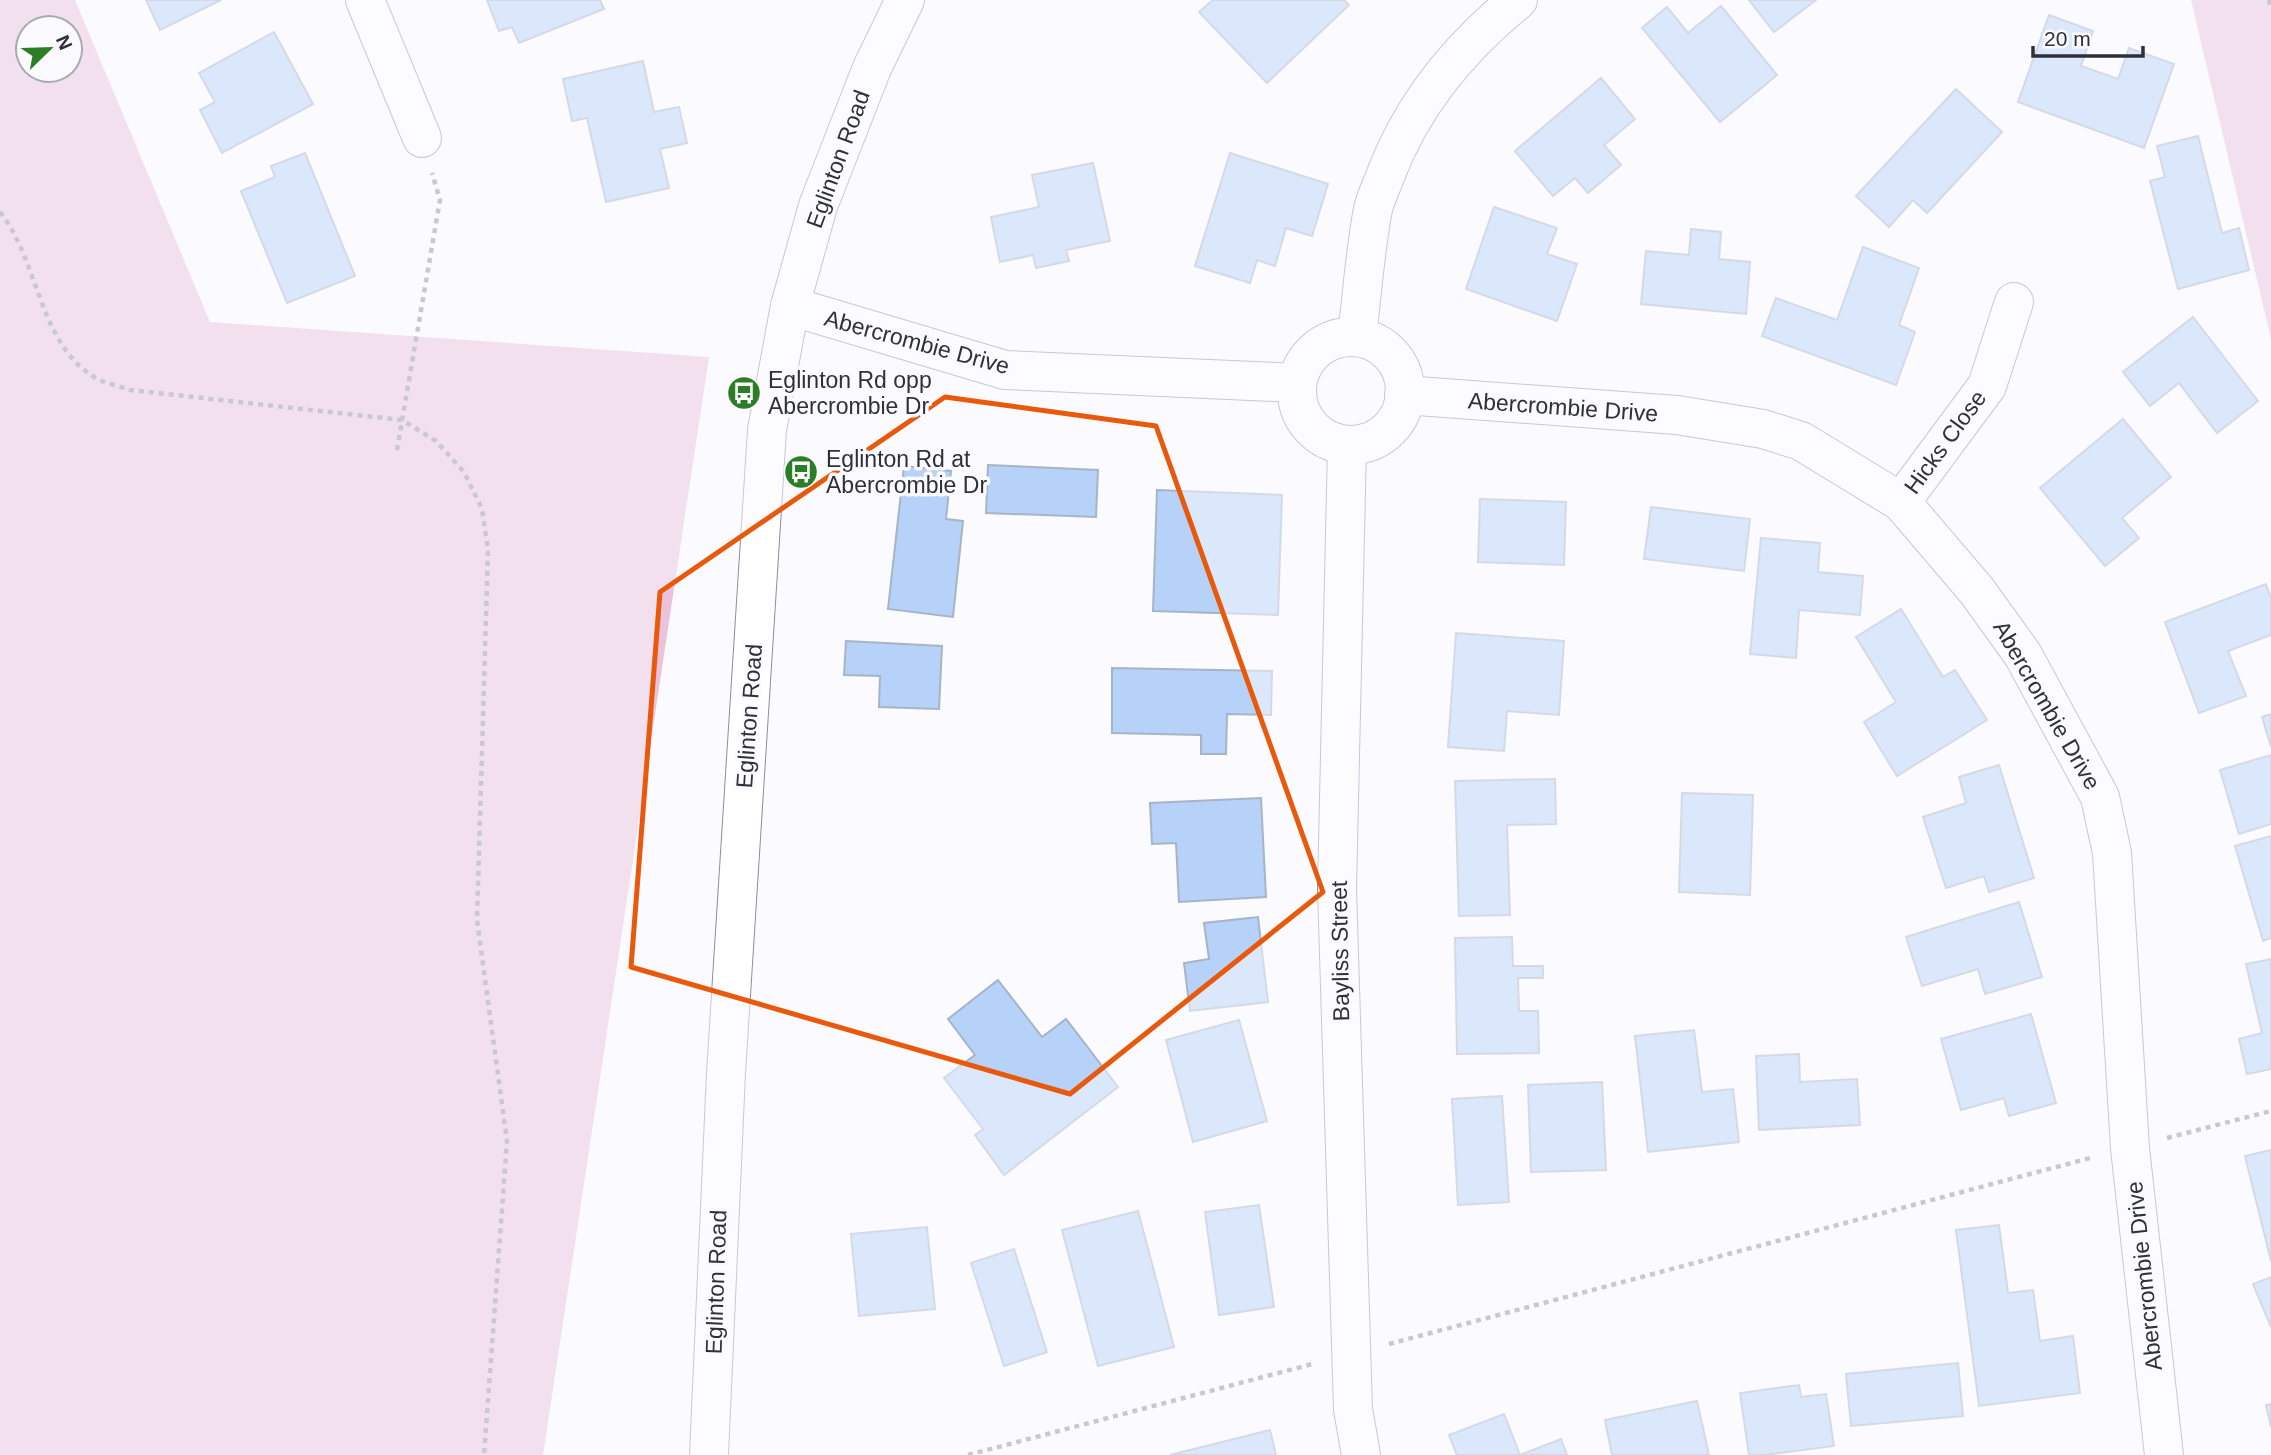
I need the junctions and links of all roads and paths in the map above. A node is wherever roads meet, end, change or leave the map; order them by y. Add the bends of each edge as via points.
1 (365, 0) edge
2 (905, 0) edge
3 (1518, 0) edge
4 (2269, 0) edge
5 (2271, 9) edge
6 (422, 138) joint
7 (0, 212) edge
8 (2014, 302) dead end
9 (790, 306) junction
10 (1357, 337) junction
11 (1297, 383) junction
12 (1404, 395) junction
13 (402, 420) junction
14 (1348, 445) junction
15 (397, 450) dead end
16 (1901, 502) junction
17 (2271, 1111) edge
18 (2130, 1148) junction
19 (1352, 1354) junction
20 (484, 1455) edge
21 (709, 1455) edge
22 (968, 1455) edge
23 (1361, 1455) edge
24 (2164, 1455) edge

1 - 6 street
2 - 9 street, Eglinton Road via 872,68 818,206
3 - 10 street via 1451,63 1421,104 1392,160 1374,207
4 - 5 path
6 - 13 path via 440,200
7 - 13 path via 27,261 64,350 94,377 130,390
8 - 16 street, Hicks Close via 1987,386
9 - 11 street, Abercrombie Drive via 1005,370
9 - 21 street, Eglinton Road via 767,430 726,1073
10 - 11 street via 1325,344 1312,354
10 - 12 street via 1392,357 1404,381
11 - 14 street via 1304,418 1315,432
12 - 14 street via 1396,422 1386,432 1374,440
12 - 16 street, Abercrombie Drive via 1677,415 1763,429 1801,442
13 - 15 path
13 - 20 path via 436,441 464,472 482,509 488,550 477,920 507,1141
14 - 19 street, Bayliss Street via 1338,889
16 - 18 street, Abercrombie Drive via 1977,591 2023,655 2100,797 2112,853
17 - 18 path
18 - 19 path
18 - 24 street, Abercrombie Drive
19 - 22 path
19 - 23 street, Bayliss Street via 1353,1409

